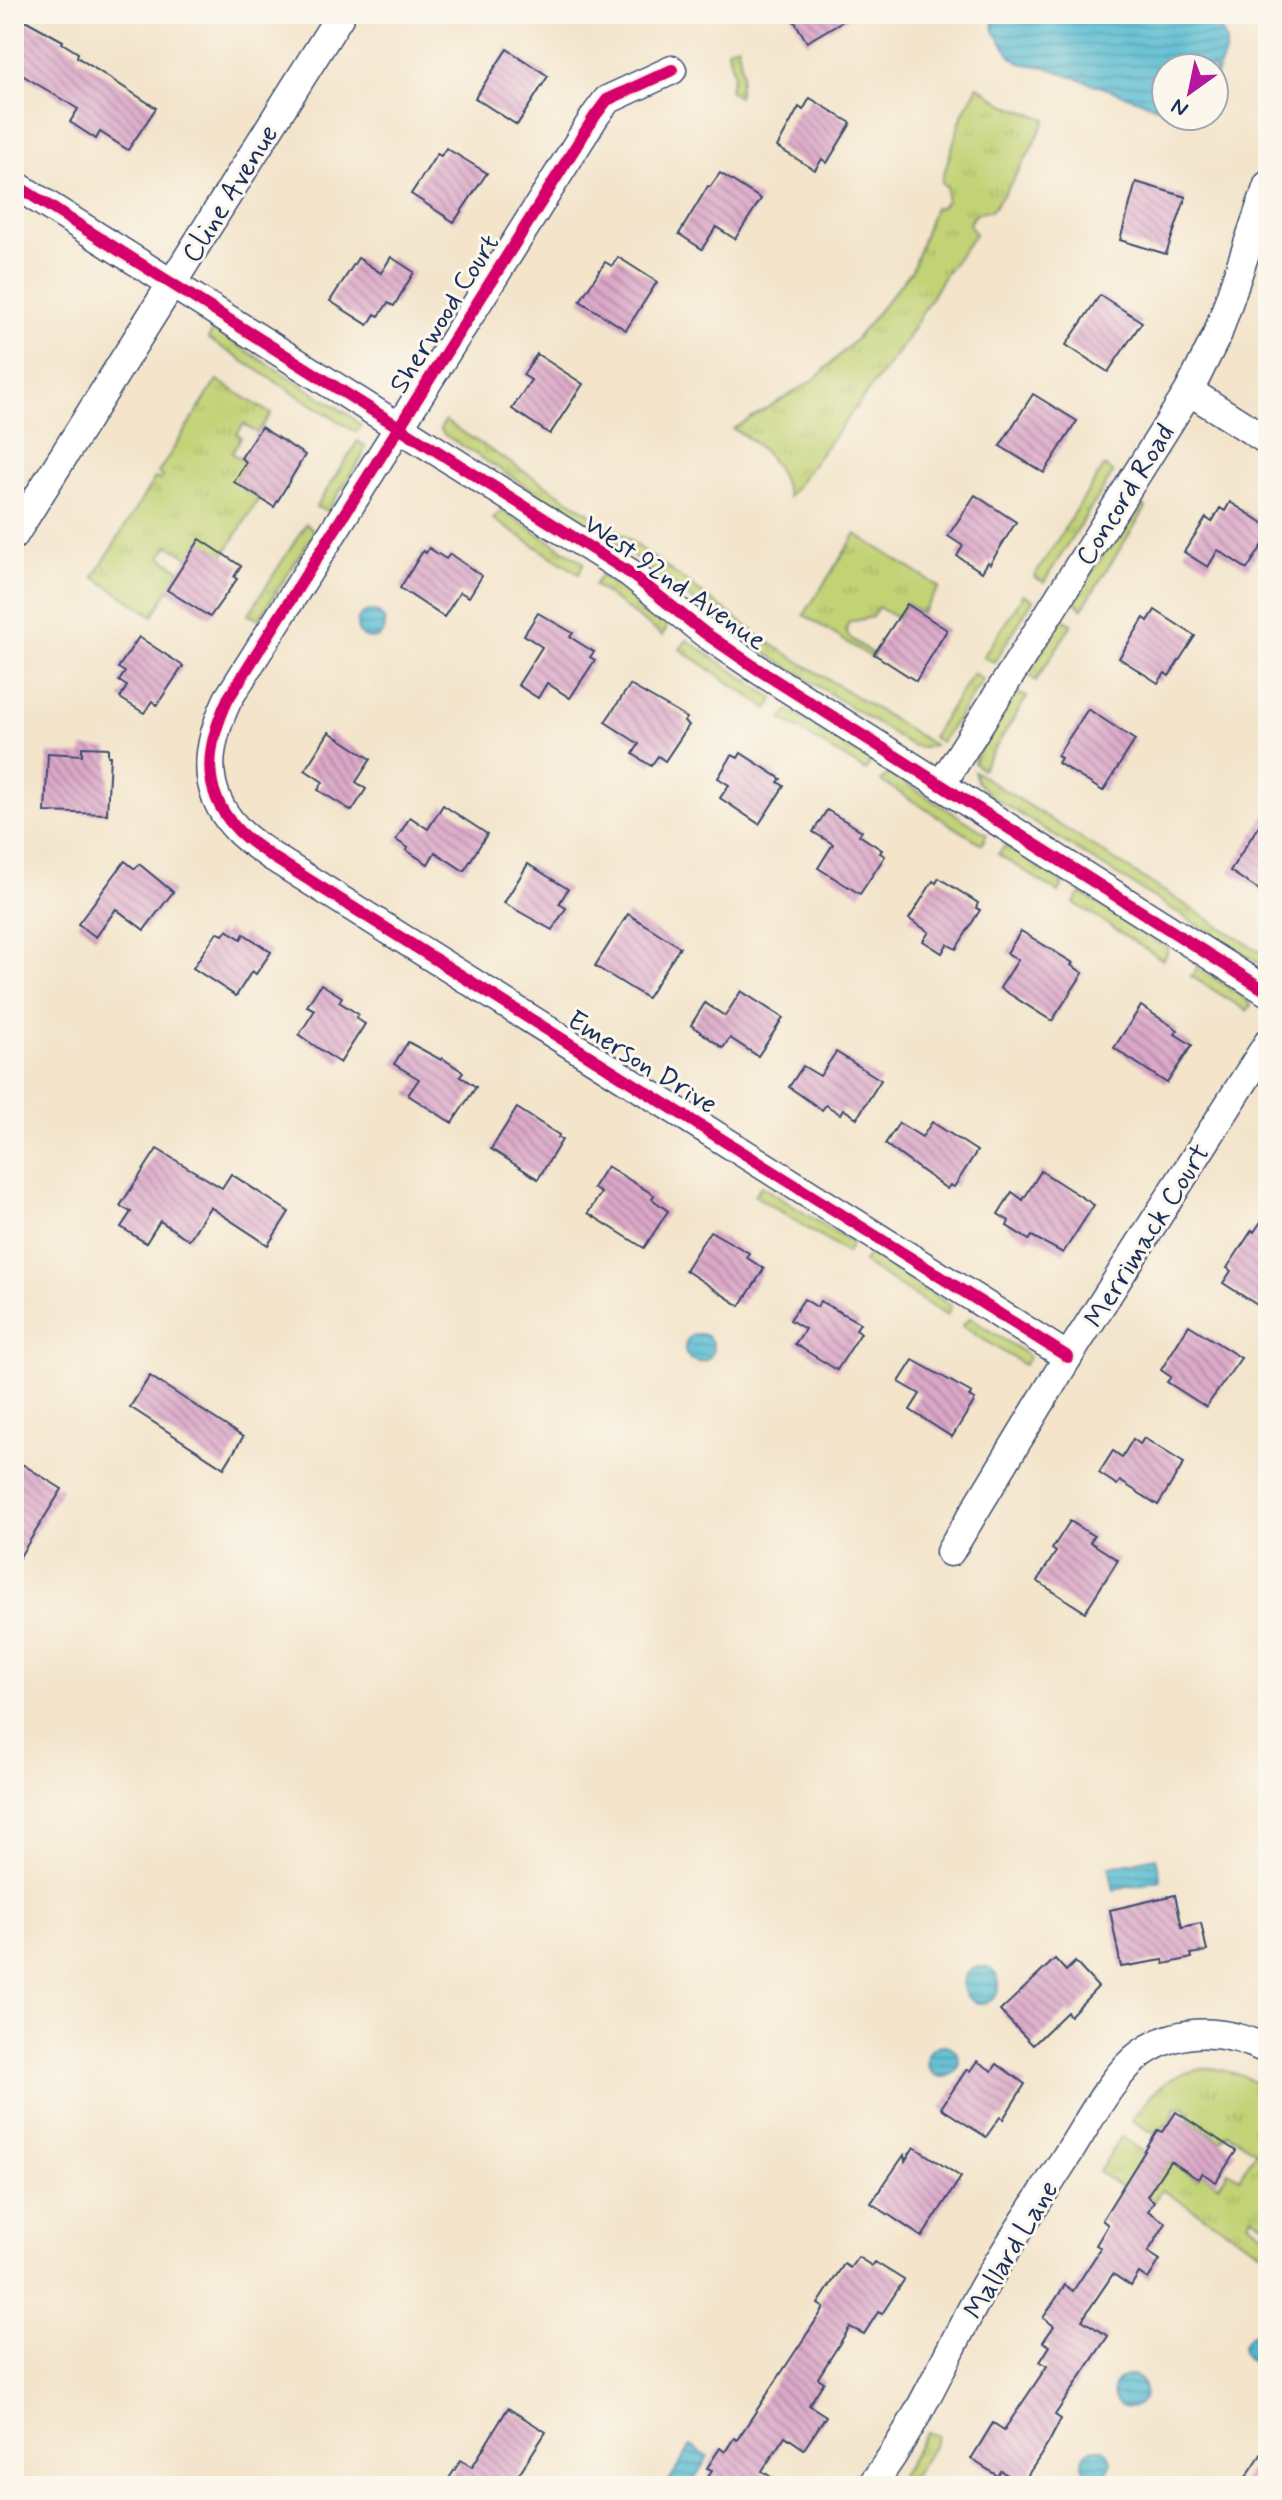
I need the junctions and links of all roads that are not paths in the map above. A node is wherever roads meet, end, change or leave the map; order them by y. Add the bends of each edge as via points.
1 (341, 14) edge
2 (672, 70) dead end
3 (14, 184) edge
4 (1268, 185) edge
5 (173, 284) junction
6 (1189, 391) junction
7 (399, 427) junction
8 (1268, 441) edge
9 (14, 535) edge
10 (941, 785) junction
11 (211, 786) joint
12 (1268, 992) edge
13 (1268, 1043) edge
14 (1068, 1357) junction
15 (950, 1552) dead end
16 (1268, 2050) edge
17 (871, 2486) edge

1 - 5 street, Cline Avenue
2 - 7 street, Sherwood Court via 607,100
3 - 5 street, West 92nd Avenue
4 - 6 street, Concord Road via 1218,333
5 - 7 street, West 92nd Avenue
5 - 9 street, Cline Avenue
6 - 8 street
6 - 10 street, Concord Road
7 - 10 street, West 92nd Avenue via 630,573 705,633
7 - 11 street, Sherwood Court via 228,699 210,753
10 - 12 street, West 92nd Avenue
11 - 14 street, Emerson Drive via 220,809 238,831 271,856
13 - 14 street, Merrimack Court
14 - 15 street, Merrimack Court
16 - 17 street, Mallard Lane via 1212,2032 1176,2036 1140,2054 1109,2089 982,2290 935,2384

